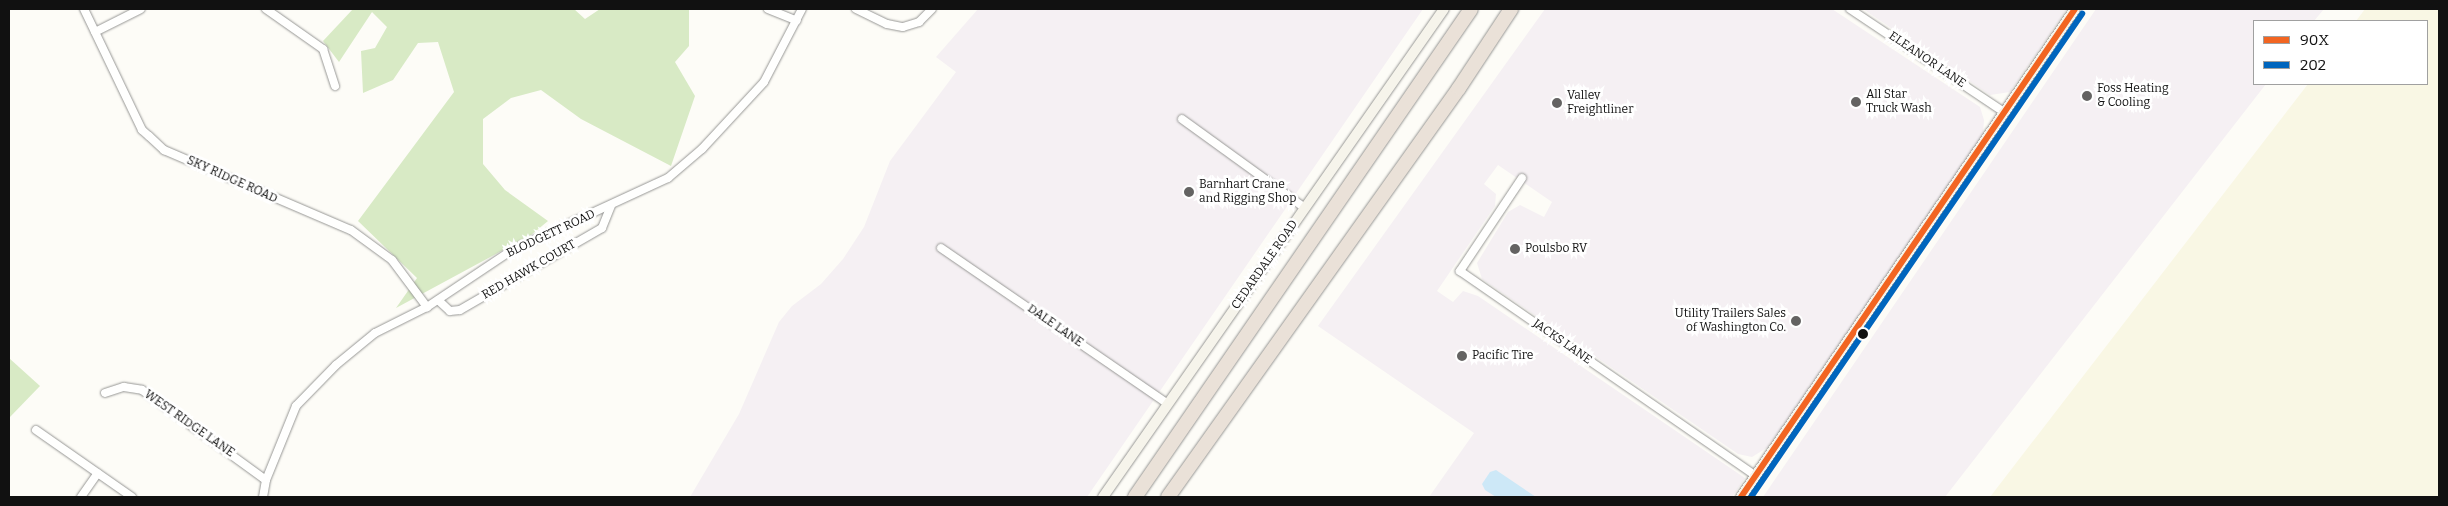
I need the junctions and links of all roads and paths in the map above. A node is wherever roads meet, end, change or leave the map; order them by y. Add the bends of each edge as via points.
1 (84, 9) edge
2 (141, 9) edge
3 (266, 9) edge
4 (768, 9) edge
5 (802, 9) edge
6 (856, 9) edge
7 (932, 9) edge
8 (1444, 9) edge
9 (1471, 9) edge
10 (1511, 9) edge
11 (1850, 9) edge
12 (2075, 9) edge
13 (797, 22) junction
14 (95, 32) junction
15 (335, 86) dead end
16 (2004, 112) junction
17 (1182, 119) dead end
18 (1522, 178) dead end
19 (611, 206) junction
20 (1305, 208) junction
21 (941, 248) dead end
22 (438, 300) junction
23 (427, 307) junction
24 (105, 393) dead end
25 (1168, 404) junction
26 (36, 430) dead end
27 (98, 472) junction
28 (1756, 476) junction
29 (266, 480) junction
30 (81, 497) edge
31 (132, 497) edge
32 (263, 497) edge
33 (1103, 497) edge
34 (1136, 497) edge
35 (1168, 497) edge
36 (1741, 497) edge

1 - 14 street, SKY RIDGE ROAD
2 - 14 street
3 - 15 street via 323,49
4 - 13 street
5 - 13 street, BLODGETT ROAD
6 - 7 street via 887,24 903,27 919,22
8 - 20 street, CEDARDALE ROAD
9 - 34 highway
10 - 35 highway via 1459,88
11 - 16 street, ELEANOR LANE
12 - 16 street
13 - 19 street, BLODGETT ROAD via 764,82 702,149 668,178
14 - 23 street, SKY RIDGE ROAD via 142,130 164,150 351,230 392,260
16 - 28 street
17 - 20 street
18 - 28 street, JACKS LANE via 1460,271
19 - 22 street, BLODGETT ROAD via 512,250
19 - 22 street, RED HAWK COURT via 602,228 460,310 450,311
20 - 25 street, CEDARDALE ROAD
21 - 25 street, DALE LANE
22 - 23 street, BLODGETT ROAD
23 - 29 street, BLODGETT ROAD via 360,344 296,406
24 - 29 street, WEST RIDGE LANE via 124,387 142,390
25 - 33 street, CEDARDALE ROAD
26 - 27 street
27 - 30 street
27 - 31 street
28 - 36 street
29 - 32 street, BLODGETT ROAD

